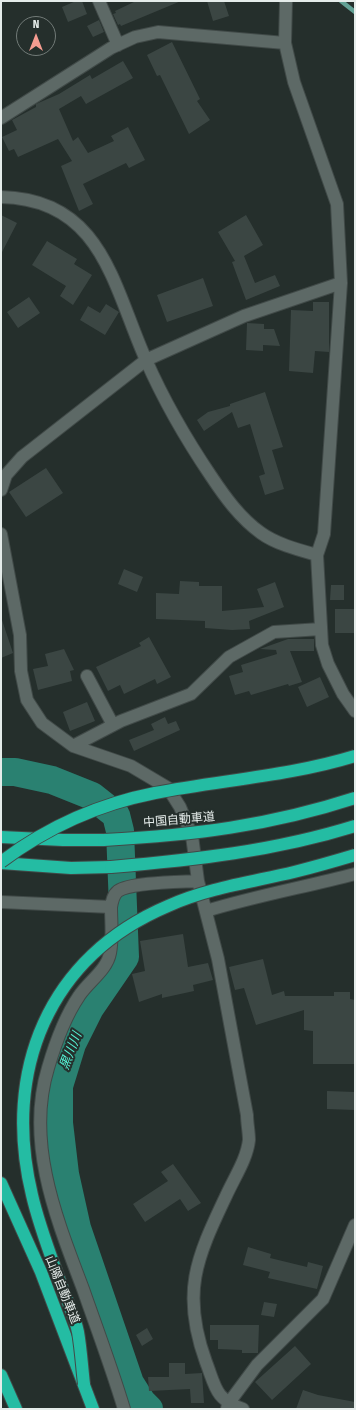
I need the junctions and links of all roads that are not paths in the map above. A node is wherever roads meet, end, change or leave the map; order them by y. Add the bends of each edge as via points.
1 (99, 1) edge
2 (286, 1) edge
3 (285, 43) junction
4 (118, 45) junction
5 (1, 118) edge
6 (1, 197) edge
7 (341, 283) junction
8 (146, 360) junction
9 (1, 490) edge
10 (1, 534) edge
11 (317, 555) junction
12 (321, 629) junction
13 (87, 676) dead end
14 (355, 711) edge
15 (113, 725) junction
16 (74, 746) junction
17 (355, 756) edge
18 (355, 798) edge
19 (355, 826) edge
20 (1, 837) edge
21 (355, 855) edge
22 (1, 862) edge
23 (355, 874) edge
24 (198, 881) junction
25 (1, 902) edge
26 (111, 907) junction
27 (206, 911) junction
28 (1, 1183) edge
29 (355, 1225) edge
30 (1, 1375) edge
31 (84, 1384) junction
32 (227, 1406) edge
33 (16, 1409) edge
34 (93, 1409) edge
35 (124, 1409) edge
36 (243, 1409) edge

1 - 4 street
2 - 3 street
3 - 4 street via 158,32 135,37
3 - 7 street via 294,82 337,204
4 - 5 street
6 - 8 street via 27,199 49,206 69,218 87,234 109,267
7 - 8 street via 244,316
7 - 11 street via 324,534
8 - 9 street via 22,457 6,475
8 - 11 street via 191,446 240,515 262,534
10 - 16 street via 20,635 21,671 28,700 42,723
11 - 12 street
12 - 14 street via 322,645 328,664
12 - 15 street via 274,632 229,657 191,694
13 - 15 street
15 - 16 street
16 - 24 street via 131,766 168,788 180,807 192,836
17 - 22 highway, bridge via 303,770 153,793 106,806 62,824 22,846
18 - 20 highway, 中国自動車道, bridge via 271,821 170,836 104,840
19 - 22 highway, bridge via 276,847 111,867 71,868
21 - 31 highway, bridge via 201,894 146,916 98,949 76,972 56,1000 40,1030 23,1092 25,1161 42,1233 78,1331
23 - 27 street via 246,898
24 - 26 street via 131,886 118,891 112,898
24 - 27 street
25 - 26 street
26 - 35 street via 110,953 106,964 79,997 59,1034 47,1069 41,1097 42,1149 49,1193
27 - 32 street via 218,959 247,1115 249,1139 244,1158 212,1224 197,1263 193,1286 197,1337 218,1394
28 - 31 highway, 山陽自動車道, bridge via 41,1272
29 - 32 street via 323,1299 257,1365
30 - 33 highway
31 - 34 highway, 山陽自動車道
32 - 36 street

